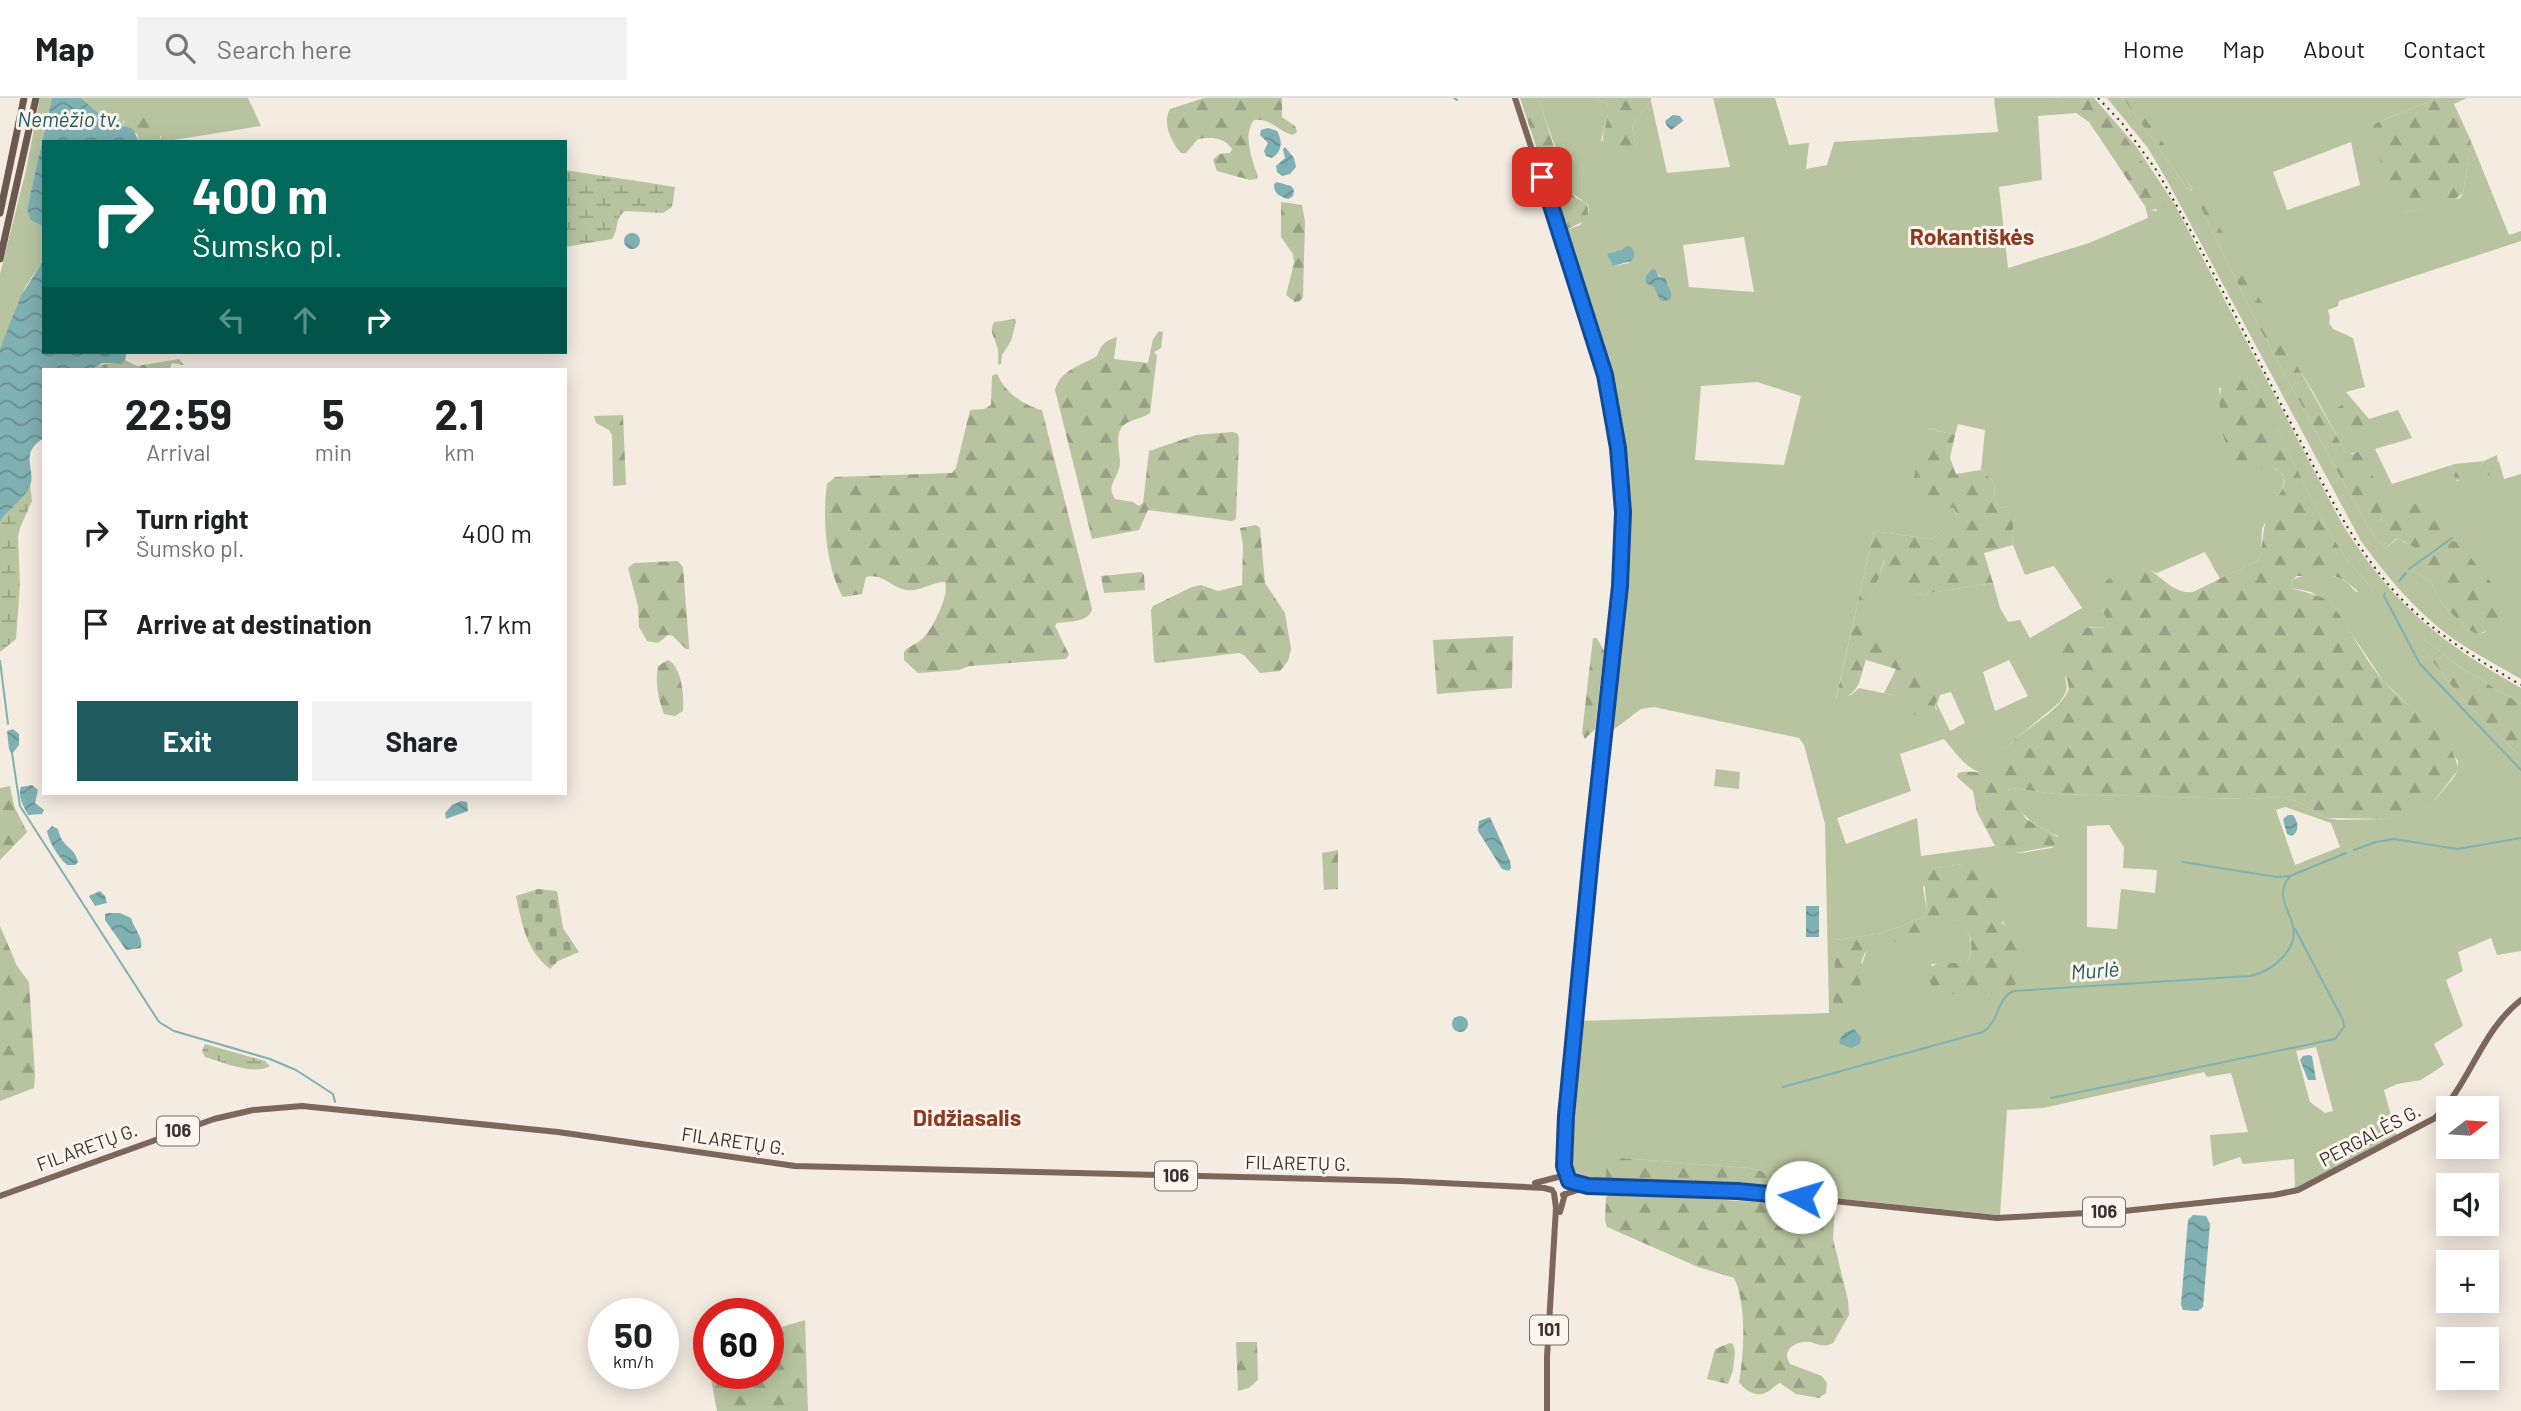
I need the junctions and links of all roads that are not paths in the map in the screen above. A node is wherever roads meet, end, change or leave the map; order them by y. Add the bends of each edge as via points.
1 (24, 98) edge
2 (36, 98) edge
3 (1516, 98) edge
4 (0, 213) edge
5 (0, 259) edge
6 (2521, 1000) edge
7 (1566, 1116) junction
8 (1554, 1178) junction
9 (1568, 1179) junction
10 (1481, 1184) junction
11 (1588, 1186) junction
12 (1553, 1192) junction
13 (1566, 1193) junction
14 (0, 1196) edge
15 (1554, 1248) junction
16 (1547, 1411) edge

1 - 4 highway
2 - 5 highway
3 - 7 main road via 1600,357 1615,424 1622,492 1621,570
6 - 11 main road, PERGALĖS G. / 106 via 2496,1026 2448,1104 2427,1124 2298,1190 2176,1206 1997,1218 1756,1192
7 - 8 main road
7 - 9 main road via 1564,1166
8 - 9 main road, 106
8 - 10 main road, FILARETŲ G. / 106 via 1536,1184
8 - 12 main road
9 - 11 main road, 106
9 - 13 main road
10 - 12 main road, FILARETŲ G. / 106
10 - 14 main road, FILARETŲ G. / 106 via 795,1166 558,1132 294,1107 253,1110 207,1121
11 - 13 main road, 106
12 - 13 main road, 106
12 - 15 main road, 101
13 - 15 main road, 101
15 - 16 main road, 101

